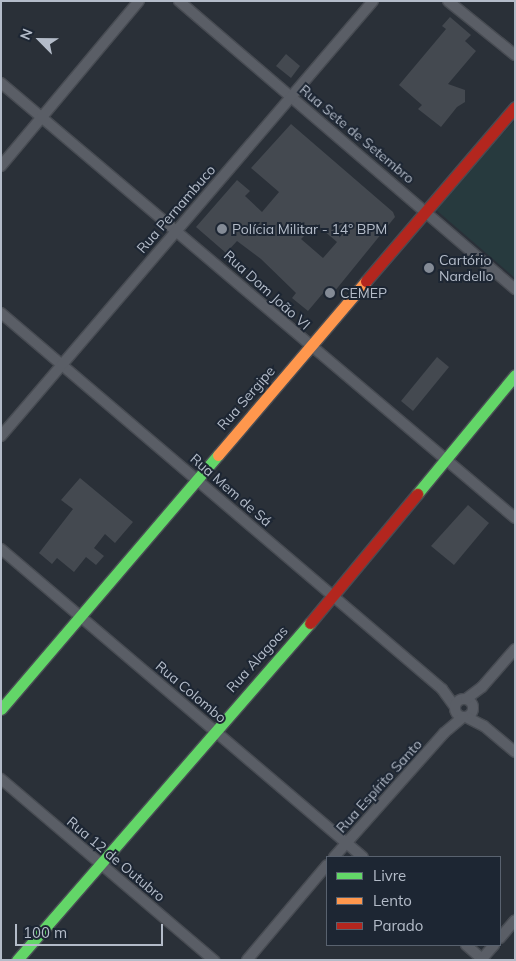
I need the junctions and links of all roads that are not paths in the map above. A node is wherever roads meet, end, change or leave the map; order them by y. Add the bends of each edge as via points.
1 (139, 1) edge
2 (179, 1) edge
3 (373, 1) edge
4 (448, 1) edge
5 (515, 55) edge
6 (1, 82) edge
7 (292, 98) junction
8 (515, 107) edge
9 (43, 116) junction
10 (1, 166) edge
11 (426, 210) junction
12 (177, 229) junction
13 (515, 289) edge
14 (1, 313) edge
15 (310, 347) junction
16 (61, 363) junction
17 (515, 375) edge
18 (1, 436) edge
19 (445, 460) junction
20 (197, 479) junction
21 (515, 518) edge
22 (1, 548) edge
23 (332, 596) junction
24 (81, 616) junction
25 (515, 648) edge
26 (442, 689) junction
27 (469, 703) junction
28 (1, 709) edge
29 (460, 713) junction
30 (484, 726) junction
31 (214, 730) junction
32 (515, 752) edge
33 (1, 779) edge
34 (346, 843) junction
35 (335, 856) edge
36 (362, 856) edge
37 (101, 864) junction
38 (326, 866) edge
39 (515, 920) edge
40 (501, 937) edge
41 (467, 946) edge
42 (493, 946) edge
43 (482, 959) edge
44 (17, 960) edge
45 (214, 960) edge
46 (248, 960) edge

1 - 9 street
2 - 7 street, Rua Sete de Setembro
3 - 7 street, Rua Pernambuco
4 - 5 street
6 - 9 street, Rua Dom João VI
7 - 11 street, Rua Sete de Setembro
7 - 12 street, Rua Pernambuco
8 - 11 street, Rua Sergipe
9 - 10 street
9 - 12 street, Rua Dom João VI
11 - 13 street, Rua Sete de Setembro
11 - 15 street, Rua Sergipe
12 - 15 street, Rua Dom João VI
12 - 16 street, Rua Pernambuco
14 - 16 street, Rua Mem de Sá
15 - 19 street, Rua Dom João VI
15 - 20 street, Rua Sergipe
16 - 18 street, Rua Pernambuco
16 - 20 street, Rua Mem de Sá
17 - 19 street, Rua Alagoas
19 - 21 street, Rua Dom João VI
19 - 23 street, Rua Alagoas
20 - 23 street, Rua Mem de Sá
20 - 24 street, Rua Sergipe
22 - 24 street, Rua Colombo
23 - 26 street, Rua Mem de Sá
23 - 31 street, Rua Alagoas
24 - 28 street, Rua Sergipe
24 - 31 street, Rua Colombo
25 - 27 street
26 - 27 street, Rua Mem de Sá
26 - 29 street, Rua Mem de Sá
27 - 29 street
27 - 29 street
27 - 30 street, Rua Mem de Sá
29 - 30 street, Rua Mem de Sá
29 - 34 street, Rua Espírito Santo
30 - 32 street, Rua Mem de Sá
31 - 34 street, Rua Colombo
31 - 37 street, Rua Alagoas
33 - 37 street, Rua 12 de Outubro
34 - 35 street, Rua Espírito Santo
34 - 36 street, Rua Colombo
37 - 44 street, Rua Alagoas
37 - 45 street, Rua 12 de Outubro
38 - 46 street
39 - 40 street
41 - 43 street
42 - 43 street

